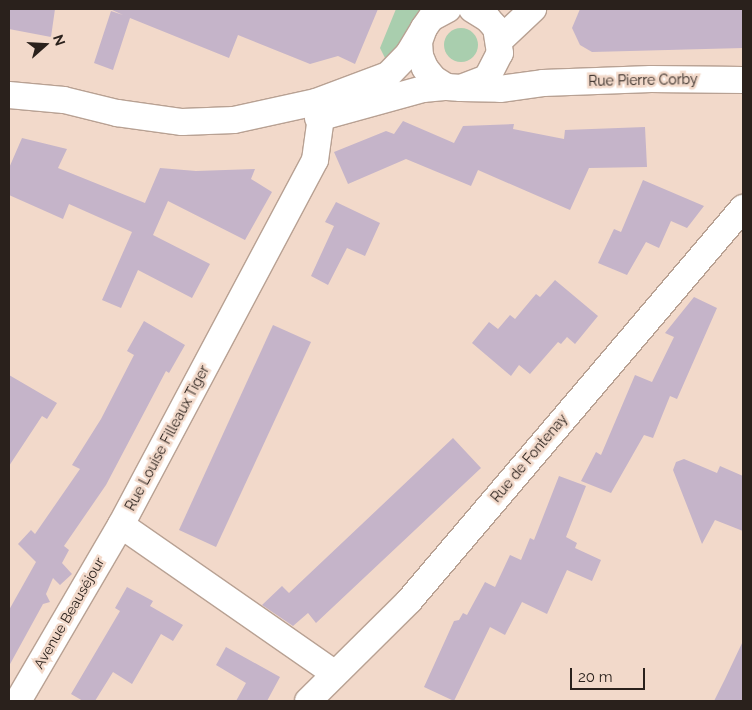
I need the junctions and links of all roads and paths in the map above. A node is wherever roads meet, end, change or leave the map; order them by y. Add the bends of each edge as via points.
1 (448, 9) edge
2 (511, 9) edge
3 (533, 9) edge
4 (476, 10) edge
5 (424, 28) junction
6 (500, 47) junction
7 (743, 80) edge
8 (543, 83) junction
9 (454, 87) junction
10 (20, 97) edge
11 (321, 117) junction
12 (743, 208) edge
13 (121, 526) junction
14 (334, 673) junction
15 (18, 701) edge
16 (308, 701) edge

1 - 5 street via 431,18
2 - 4 street
3 - 6 street
4 - 6 street, Rue Pierre Corby via 496,28
5 - 9 street via 419,42 425,68
5 - 10 street via 409,53 388,75 356,89 276,113 234,120 182,122 118,113 64,100
6 - 8 street, Rue Pierre Corby via 512,68
6 - 9 street via 486,78 474,85
7 - 8 street, Rue Pierre Corby via 652,78
8 - 9 street, Rue Pierre Corby via 500,88
9 - 11 street via 423,89
10 - 11 street via 113,128 182,137 235,136 279,129
11 - 13 street, Rue Louise Filleaux Tiger via 315,160
12 - 14 street, Rue de Fontenay via 409,600
13 - 14 street, Rue Louise Filleaux Tiger
13 - 15 street, Avenue Beauséjour
14 - 16 street, Rue de Fontenay

